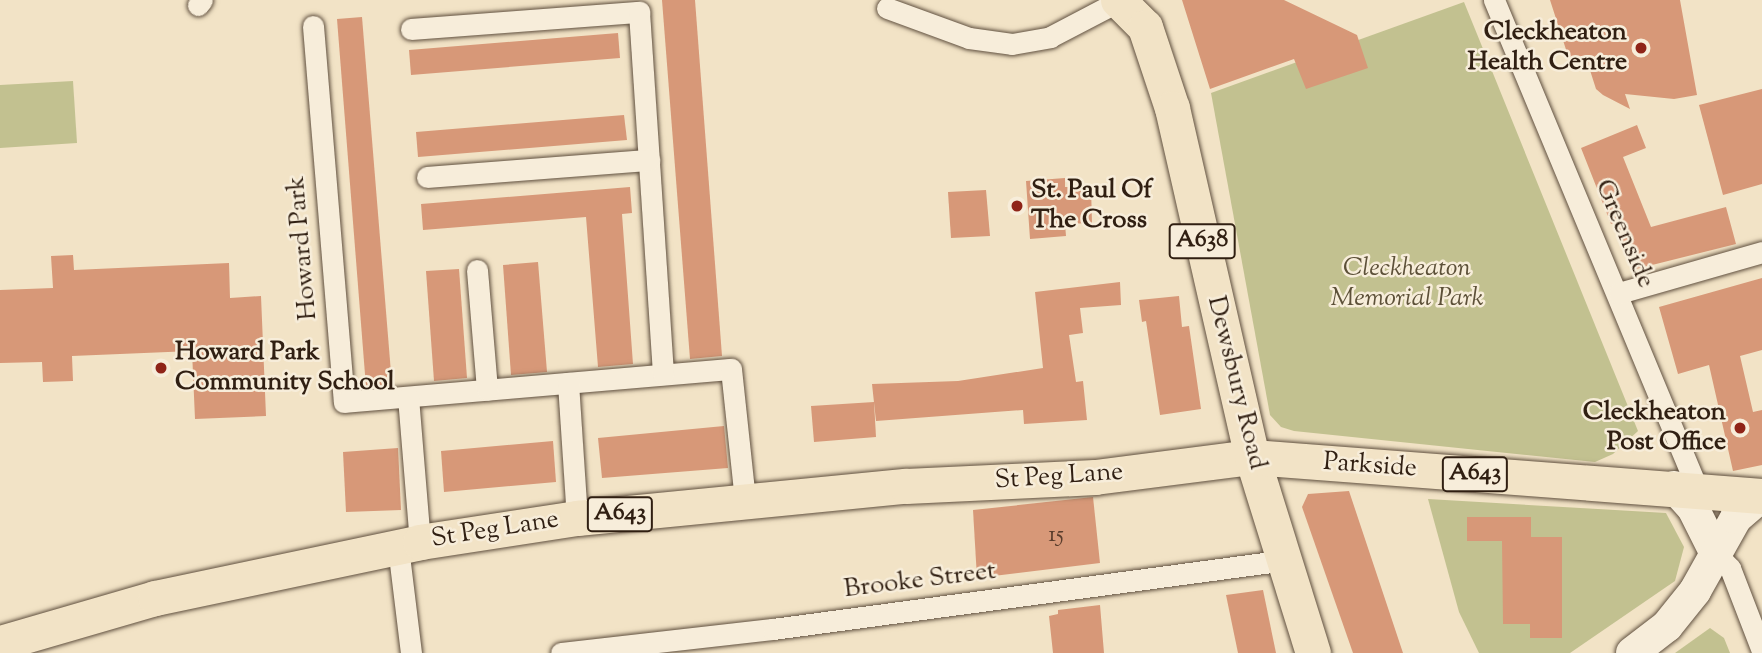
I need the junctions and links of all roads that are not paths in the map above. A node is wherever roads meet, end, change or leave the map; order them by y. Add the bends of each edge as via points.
1 (1118, 0) edge
2 (1494, 0) edge
3 (887, 8) dead end
4 (313, 26) dead end
5 (411, 29) dead end
6 (649, 160) junction
7 (427, 177) dead end
8 (1762, 253) edge
9 (477, 270) dead end
10 (1619, 293) junction
11 (663, 374) junction
12 (568, 383) junction
13 (487, 390) junction
14 (408, 397) junction
15 (1252, 457) junction
16 (1686, 489) junction
17 (1762, 496) edge
18 (745, 500) junction
19 (577, 518) junction
20 (409, 544) junction
21 (1716, 554) junction
22 (1286, 560) junction
23 (0, 643) edge
24 (1762, 650) edge
25 (595, 651) edge
26 (411, 653) edge
27 (561, 653) edge
28 (1312, 653) edge
29 (1632, 653) edge

1 - 3 street via 1050,37 1012,44 969,38
1 - 15 main road, Dewsbury Road / A638 via 1145,27 1172,108
2 - 10 street, Greenside
4 - 14 street, Howard Park via 344,402
5 - 6 street via 639,12
6 - 7 street
6 - 11 street
8 - 10 street
9 - 13 street
10 - 16 street, Greenside
11 - 12 street, Howard Park
11 - 18 street, Howard Park via 731,369
12 - 13 street, Howard Park
12 - 19 street
13 - 14 street, Howard Park
14 - 20 street
15 - 16 main road, Parkside / A643
15 - 18 main road, St Peg Lane / A643 via 1095,477
15 - 22 main road, Dewsbury Road / A638
16 - 17 main road, A643
16 - 21 street
17 - 21 street via 1736,518
18 - 19 main road, St Peg Lane / A643
19 - 20 main road, St Peg Lane / A643
20 - 23 main road, St Peg Lane / A643 via 155,598
20 - 26 street
21 - 24 street via 1730,568
21 - 29 street via 1667,626
22 - 25 street, Brooke Street
22 - 28 main road, Dewsbury Road / A638
25 - 27 street, Brooke Street

